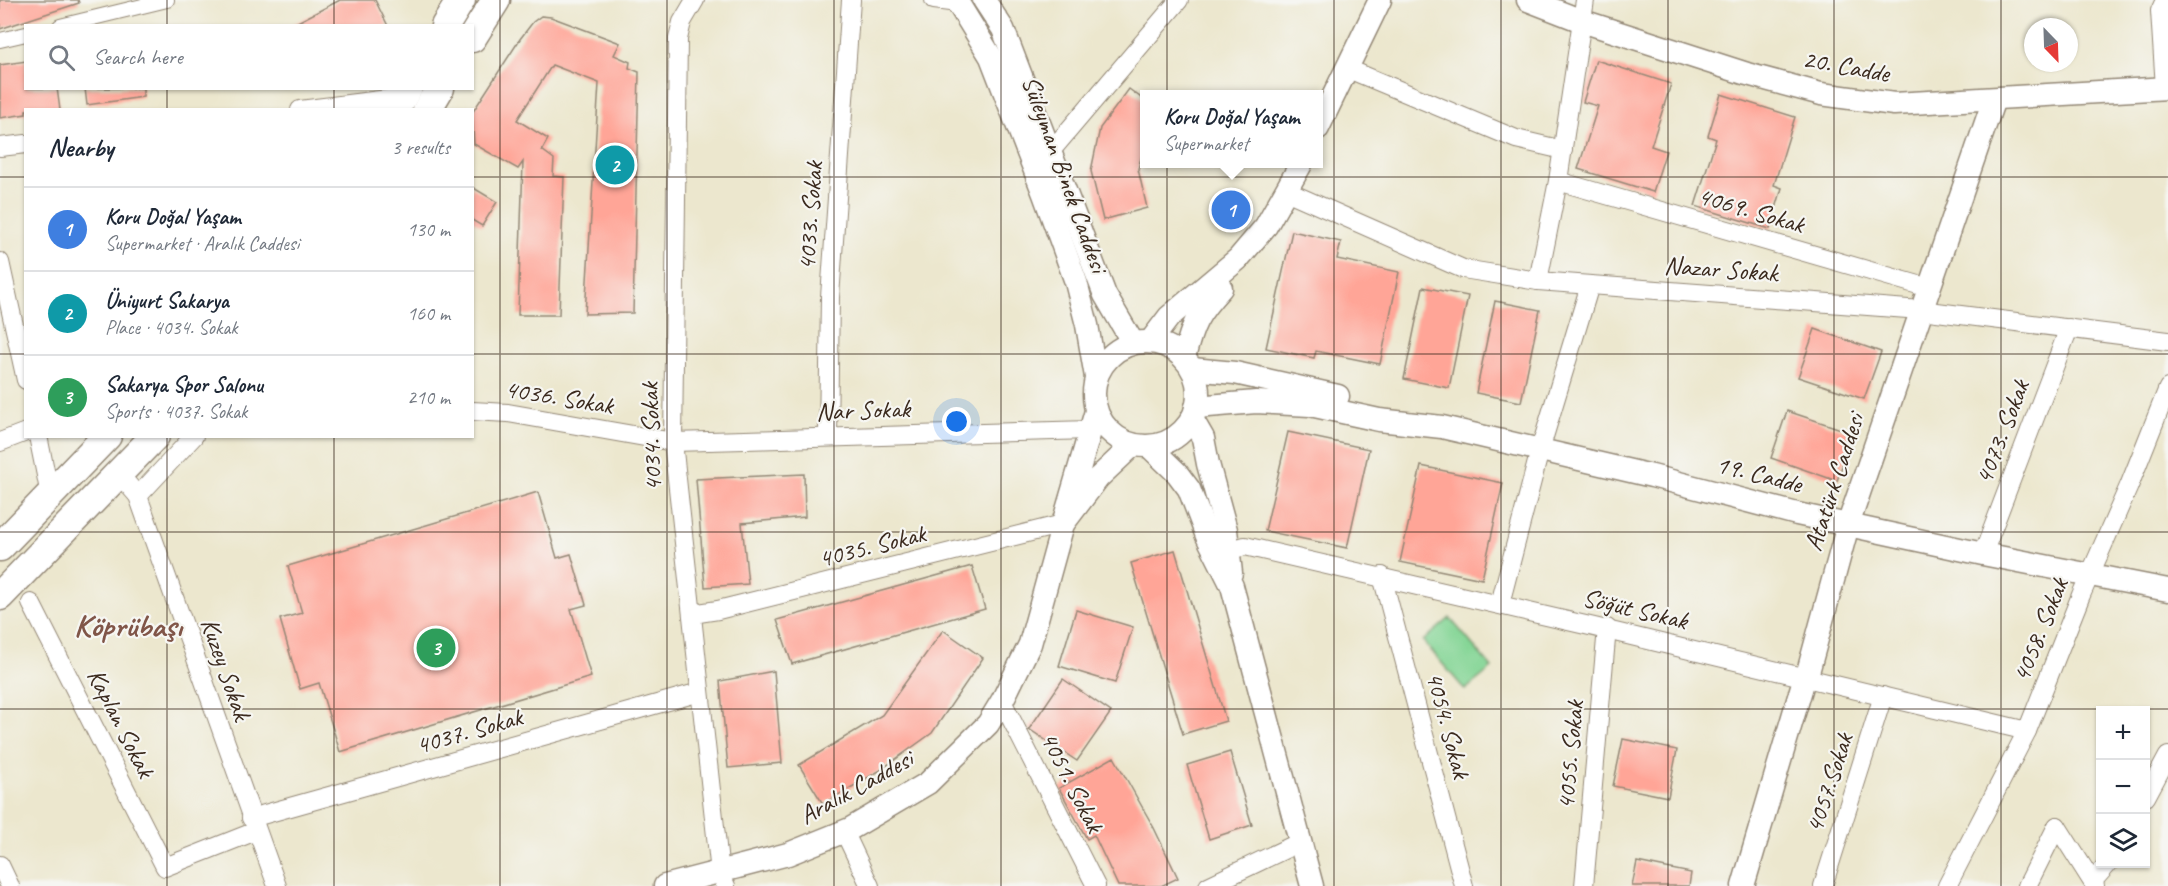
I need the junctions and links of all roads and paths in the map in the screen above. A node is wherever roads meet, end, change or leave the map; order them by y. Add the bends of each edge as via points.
1 (167, 0) edge
2 (461, 0) edge
3 (496, 0) edge
4 (695, 0) edge
5 (851, 0) edge
6 (934, 0) edge
7 (1179, 0) edge
8 (1380, 0) edge
9 (1527, 0) edge
10 (2165, 0) edge
11 (957, 2) edge
12 (989, 2) edge
13 (1584, 11) edge
14 (68, 24) edge
15 (447, 24) edge
16 (24, 34) edge
17 (474, 35) edge
18 (0, 40) edge
19 (1346, 68) junction
20 (2167, 88) edge
21 (435, 90) edge
22 (1994, 99) junction
23 (409, 101) edge
24 (324, 108) edge
25 (1323, 117) edge
26 (24, 144) edge
27 (0, 147) edge
28 (1563, 150) junction
29 (1051, 151) junction
30 (1299, 168) edge
31 (1558, 182) junction
32 (1286, 191) junction
33 (1238, 259) junction
34 (0, 262) edge
35 (1538, 280) junction
36 (1590, 285) junction
37 (1929, 288) junction
38 (1921, 310) junction
39 (2069, 328) junction
40 (2168, 341) edge
41 (1142, 342) junction
42 (1188, 364) junction
43 (24, 371) edge
44 (1096, 377) junction
45 (2168, 388) edge
46 (474, 411) edge
47 (1194, 413) junction
48 (1093, 421) junction
49 (1442, 427) junction
50 (24, 433) edge
51 (828, 436) junction
52 (38, 438) edge
53 (105, 438) edge
54 (153, 438) edge
55 (192, 438) edge
56 (0, 442) edge
57 (673, 442) junction
58 (1141, 446) junction
59 (1540, 450) junction
60 (118, 473) junction
61 (50, 495) junction
62 (138, 496) junction
63 (1063, 525) junction
64 (1848, 525) junction
65 (0, 547) edge
66 (1230, 550) junction
67 (1983, 554) junction
68 (2090, 574) junction
69 (1382, 576) junction
70 (1232, 586) junction
71 (2168, 590) edge
72 (0, 596) edge
73 (31, 603) dead end
74 (1500, 604) junction
75 (692, 614) junction
76 (1607, 628) junction
77 (1805, 676) junction
78 (700, 692) junction
79 (1883, 696) junction
80 (1002, 701) junction
81 (2027, 731) junction
82 (2168, 756) edge
83 (2150, 788) edge
84 (254, 824) junction
85 (844, 831) junction
86 (1300, 842) junction
87 (0, 865) edge
88 (165, 867) joint
89 (2105, 868) edge
90 (723, 879) edge
91 (2094, 884) edge
92 (10, 886) edge
93 (277, 886) edge
94 (665, 886) edge
95 (870, 886) edge
96 (1096, 886) edge
97 (1208, 886) edge
98 (1312, 886) edge
99 (1464, 886) edge
100 (1584, 886) edge
101 (1743, 886) edge
102 (1823, 886) edge
103 (1947, 886) edge
104 (2027, 886) edge

1 - 14 street
2 - 15 main road
3 - 17 main road
4 - 57 street, 4034. Sokak via 682,22 678,39
5 - 51 street, 4033. Sokak via 830,297
6 - 11 street
7 - 29 street
8 - 19 street
9 - 13 street, 20. Cadde
10 - 20 street via 2160,11
11 - 44 street, Süleyman Binek Caddesi via 991,57 1044,194 1076,282
12 - 29 street, Süleyman Binek Caddesi
13 - 22 street, 20. Cadde via 1747,74 1821,93 1894,104
13 - 28 street
16 - 18 street
19 - 25 street
19 - 28 street via 1516,139
20 - 22 street, 20. Cadde
21 - 23 main road
22 - 37 street, Atatürk Caddesi
23 - 24 street
26 - 27 street
28 - 31 street
29 - 41 street, Süleyman Binek Caddesi via 1106,294
30 - 32 street
31 - 35 street
31 - 37 street, 4069. Sokak
32 - 33 street via 1266,226
32 - 35 street, Nazar Sokak via 1463,269
33 - 41 street
33 - 42 street via 1228,280 1203,307 1191,330
34 - 43 street
35 - 36 street, Nazar Sokak
36 - 38 street, Nazar Sokak
36 - 59 street
37 - 38 street, Atatürk Caddesi
38 - 39 street, Nazar Sokak
38 - 64 street, Atatürk Caddesi
39 - 40 street, Nazar Sokak
39 - 67 street, 4073. Sokak
41 - 42 street via 1167,346
41 - 44 street via 1117,350
42 - 47 street via 1198,386
42 - 49 street via 1393,408
44 - 48 street
45 - 68 street, 4058. Sokak
46 - 57 street, 4036. Sokak via 508,413
47 - 49 street via 1256,402 1310,405 1378,420
47 - 58 street via 1182,433 1167,442
47 - 66 street
48 - 51 street, Nar Sokak
48 - 58 street via 1117,438
48 - 63 street, Aralık Caddesi
49 - 59 street, 19. Cadde
50 - 56 street
51 - 57 street, Nar Sokak
52 - 61 street
53 - 61 main road
54 - 60 main road
55 - 62 street
57 - 75 street, 4034. Sokak
58 - 63 street via 1098,478
58 - 70 street via 1177,473 1189,489
59 - 64 street, 19. Cadde
59 - 74 street
60 - 62 street, Kuzey Sokak
60 - 72 main road
61 - 65 main road
62 - 84 street, Kuzey Sokak
63 - 75 street, 4035. Sokak
63 - 80 street, Aralık Caddesi via 1030,644
64 - 67 street, 19. Cadde
64 - 77 street, Atatürk Caddesi
66 - 69 street, Söğüt Sokak via 1245,546
66 - 70 street
67 - 68 street, 19. Cadde
68 - 71 street, 19. Cadde
68 - 81 street, 4058. Sokak
69 - 74 street, Söğüt Sokak
69 - 99 street, 4054. Sokak
70 - 86 street
73 - 88 street, Kaplan Sokak
74 - 76 street, Söğüt Sokak
75 - 78 street, 4034. Sokak
76 - 77 street, Söğüt Sokak
76 - 100 street, 4055. Sokak
77 - 79 street, Söğüt Sokak
77 - 101 street, Atatürk Caddesi
78 - 84 street, 4037. Sokak
78 - 90 street, 4034. Sokak
79 - 81 street, Söğüt Sokak
79 - 102 street, 4057.Sokak
80 - 85 street, Aralık Caddesi via 988,724 928,783
80 - 96 street, 4051. Sokak
81 - 103 street, 4058. Sokak
82 - 83 street
84 - 88 street, 4037. Sokak
84 - 93 street, Kuzey Sokak
85 - 90 street, Aralık Caddesi
85 - 95 street
86 - 97 street
86 - 98 street
87 - 92 street
89 - 91 street
90 - 94 street, Aralık Caddesi
91 - 104 street via 2057,826

